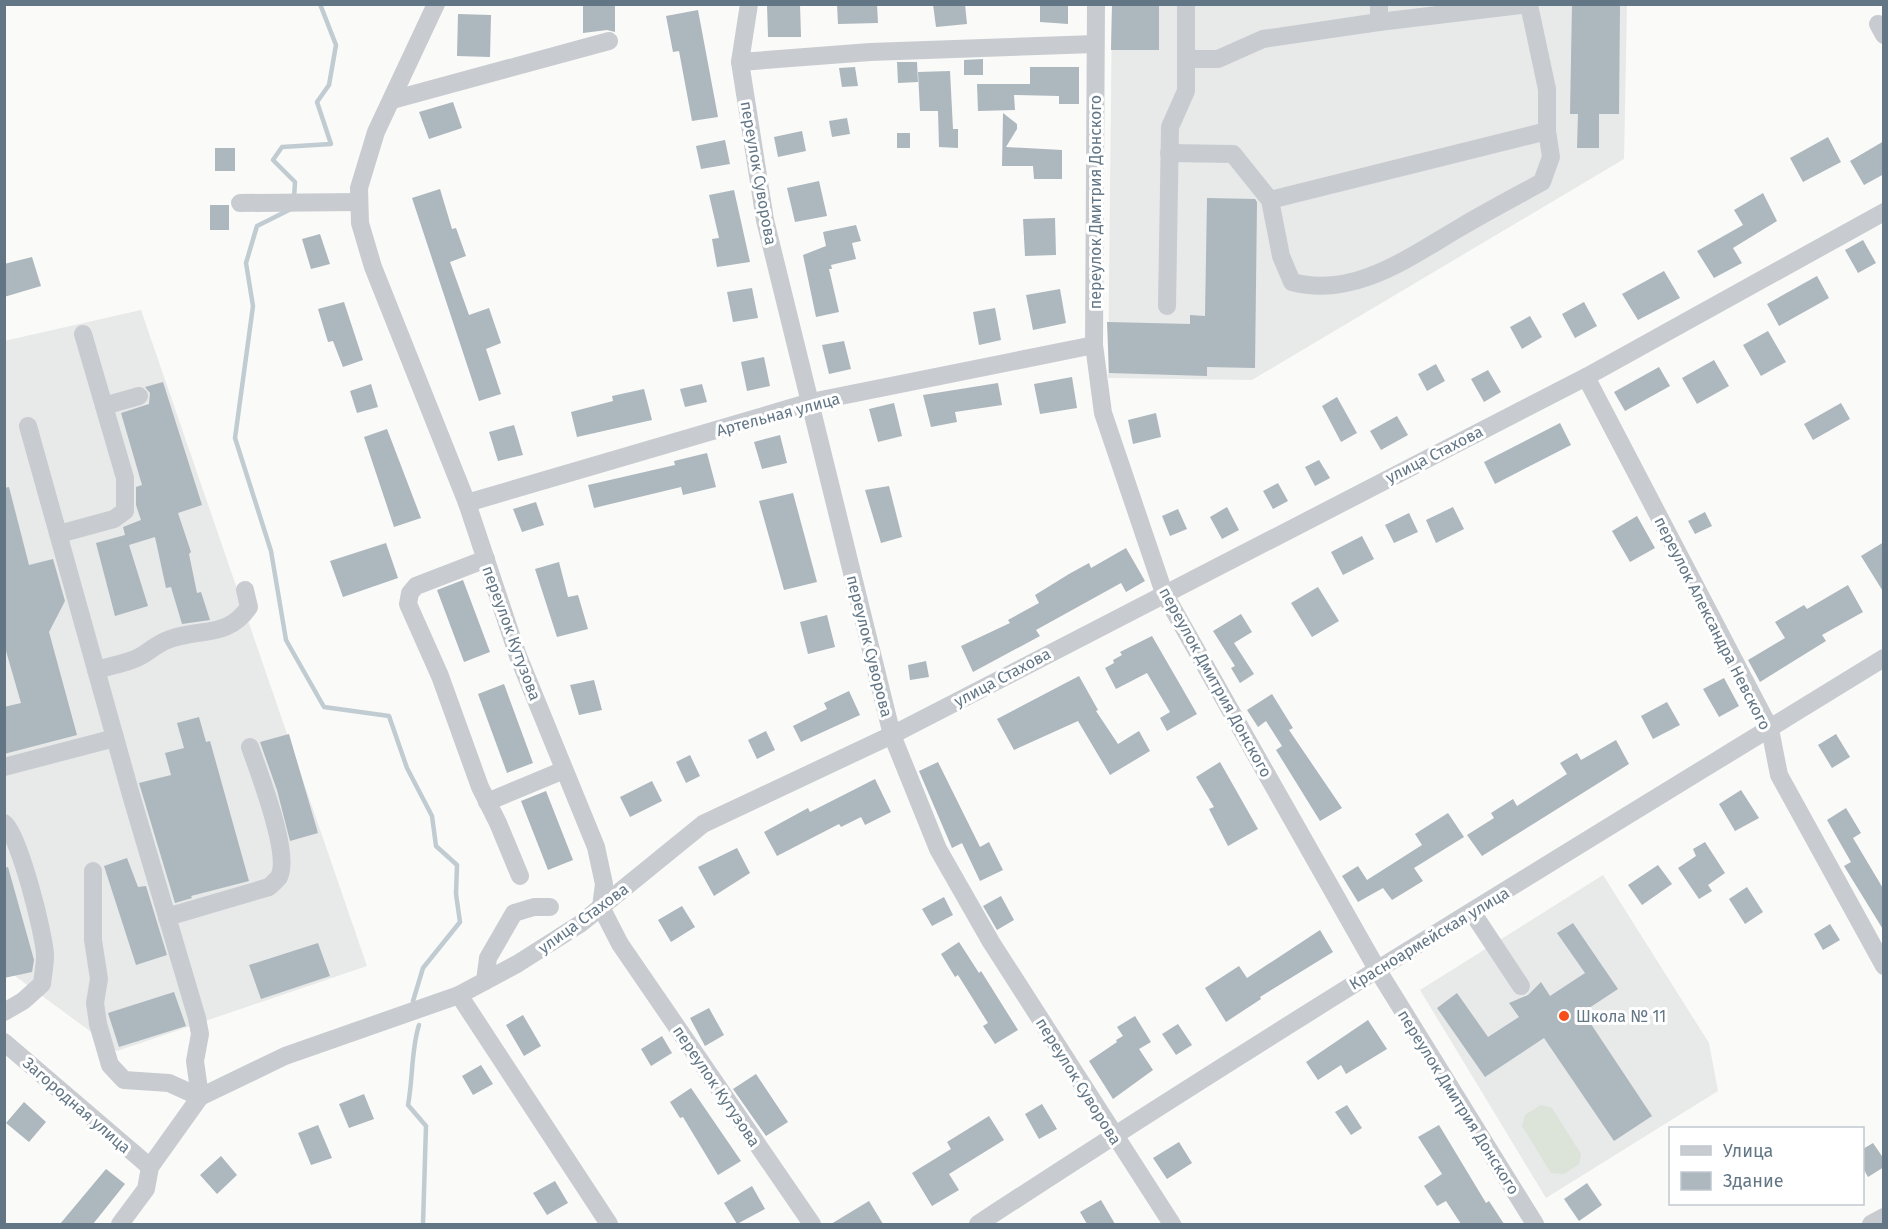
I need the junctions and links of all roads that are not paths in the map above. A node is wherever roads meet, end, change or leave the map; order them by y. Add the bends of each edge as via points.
1 (436, 4) edge
2 (749, 4) edge
3 (1096, 4) edge
4 (1186, 4) edge
5 (1529, 5) edge
6 (1379, 13) edge
7 (609, 41) dead end
8 (1095, 44) junction
9 (1186, 59) junction
10 (740, 62) junction
11 (392, 100) junction
12 (1547, 131) junction
13 (1169, 153) junction
14 (1270, 200) junction
15 (359, 202) junction
16 (240, 203) dead end
17 (1884, 212) edge
18 (1167, 306) dead end
19 (83, 333) dead end
20 (1094, 345) junction
21 (1586, 376) junction
22 (139, 396) dead end
23 (811, 402) junction
24 (104, 406) junction
25 (28, 426) dead end
26 (467, 503) junction
27 (59, 534) junction
28 (486, 559) junction
29 (245, 590) dead end
30 (1164, 593) junction
31 (1884, 658) edge
32 (96, 670) junction
33 (1770, 729) junction
34 (892, 735) junction
35 (115, 738) junction
36 (250, 747) dead end
37 (4, 767) edge
38 (564, 770) junction
39 (487, 802) junction
40 (4, 823) edge
41 (93, 871) dead end
42 (520, 876) dead end
43 (550, 907) dead end
44 (601, 907) junction
45 (1472, 912) junction
46 (167, 917) junction
47 (1884, 966) edge
48 (1377, 969) junction
49 (485, 981) junction
50 (1521, 986) dead end
51 (459, 995) junction
52 (4, 1012) edge
53 (4, 1042) edge
54 (200, 1097) junction
55 (1113, 1136) junction
56 (150, 1167) junction
57 (1884, 1217) edge
58 (120, 1224) edge
59 (609, 1224) edge
60 (812, 1224) edge
61 (978, 1224) edge
62 (1172, 1224) edge
63 (1535, 1224) edge
64 (1871, 1224) edge

1 - 11 street, переулок Кутузова
2 - 10 street, переулок Суворова
3 - 8 street, переулок Дмитрия Донского
4 - 9 street
5 - 6 street
5 - 12 street via 1547,89
6 - 9 street via 1263,39 1218,59
7 - 11 street
8 - 10 street via 870,52
8 - 20 street, переулок Дмитрия Донского
9 - 13 street via 1186,91 1170,127
10 - 23 street, переулок Суворова via 765,220
11 - 15 street, переулок Кутузова via 376,132 359,188
12 - 14 street
12 - 14 street via 1551,157 1542,182 1391,269 1338,285 1308,287 1292,282 1281,256
13 - 14 street via 1233,154
13 - 18 street
15 - 16 street
15 - 26 street, переулок Кутузова via 360,223 373,267
17 - 21 street, улица Стахова
19 - 24 street
20 - 23 street, Артельная улица
20 - 30 street, переулок Дмитрия Донского via 1103,413
21 - 30 street, улица Стахова
21 - 33 street, переулок Александра Невского
22 - 24 street
23 - 26 street, Артельная улица
23 - 34 street, переулок Суворова
24 - 27 street via 125,478 125,511 114,519
25 - 27 street
26 - 28 street, переулок Кутузова
27 - 32 street
28 - 38 street, переулок Кутузова via 518,656
28 - 39 street via 416,586 408,604 440,676
29 - 32 street via 249,607 239,621 222,629 173,638 140,657
30 - 34 street, улица Стахова
30 - 48 street, переулок Дмитрия Донского
31 - 33 street, Красноармейская улица
32 - 35 street
33 - 45 street, Красноармейская улица
33 - 47 street, переулок Александра Невского via 1779,775
34 - 44 street, улица Стахова via 703,824
34 - 55 street, переулок Суворова via 938,849
35 - 37 street
35 - 46 street
36 - 46 street via 280,841 279,878 270,887
38 - 39 street
38 - 44 street, переулок Кутузова via 596,847 604,884
39 - 42 street
40 - 52 street via 10,826 20,848 45,954 42,984
41 - 54 street via 93,940 99,979 94,1003 110,1065 124,1080 169,1083
43 - 49 street via 514,913 488,958
44 - 49 street, улица Стахова
44 - 60 street, переулок Кутузова via 620,944
45 - 48 street, Красноармейская улица
45 - 50 street
46 - 54 street via 197,1017 200,1035 195,1061
48 - 55 street, Красноармейская улица
48 - 63 street, переулок Дмитрия Донского
49 - 51 street, улица Стахова
51 - 54 street, улица Стахова via 285,1056
51 - 59 street
53 - 56 street, Загородная улица
54 - 56 street, улица Стахова
55 - 61 street, Красноармейская улица
55 - 62 street, переулок Суворова
56 - 58 street, улица Стахова via 146,1189
57 - 64 street

